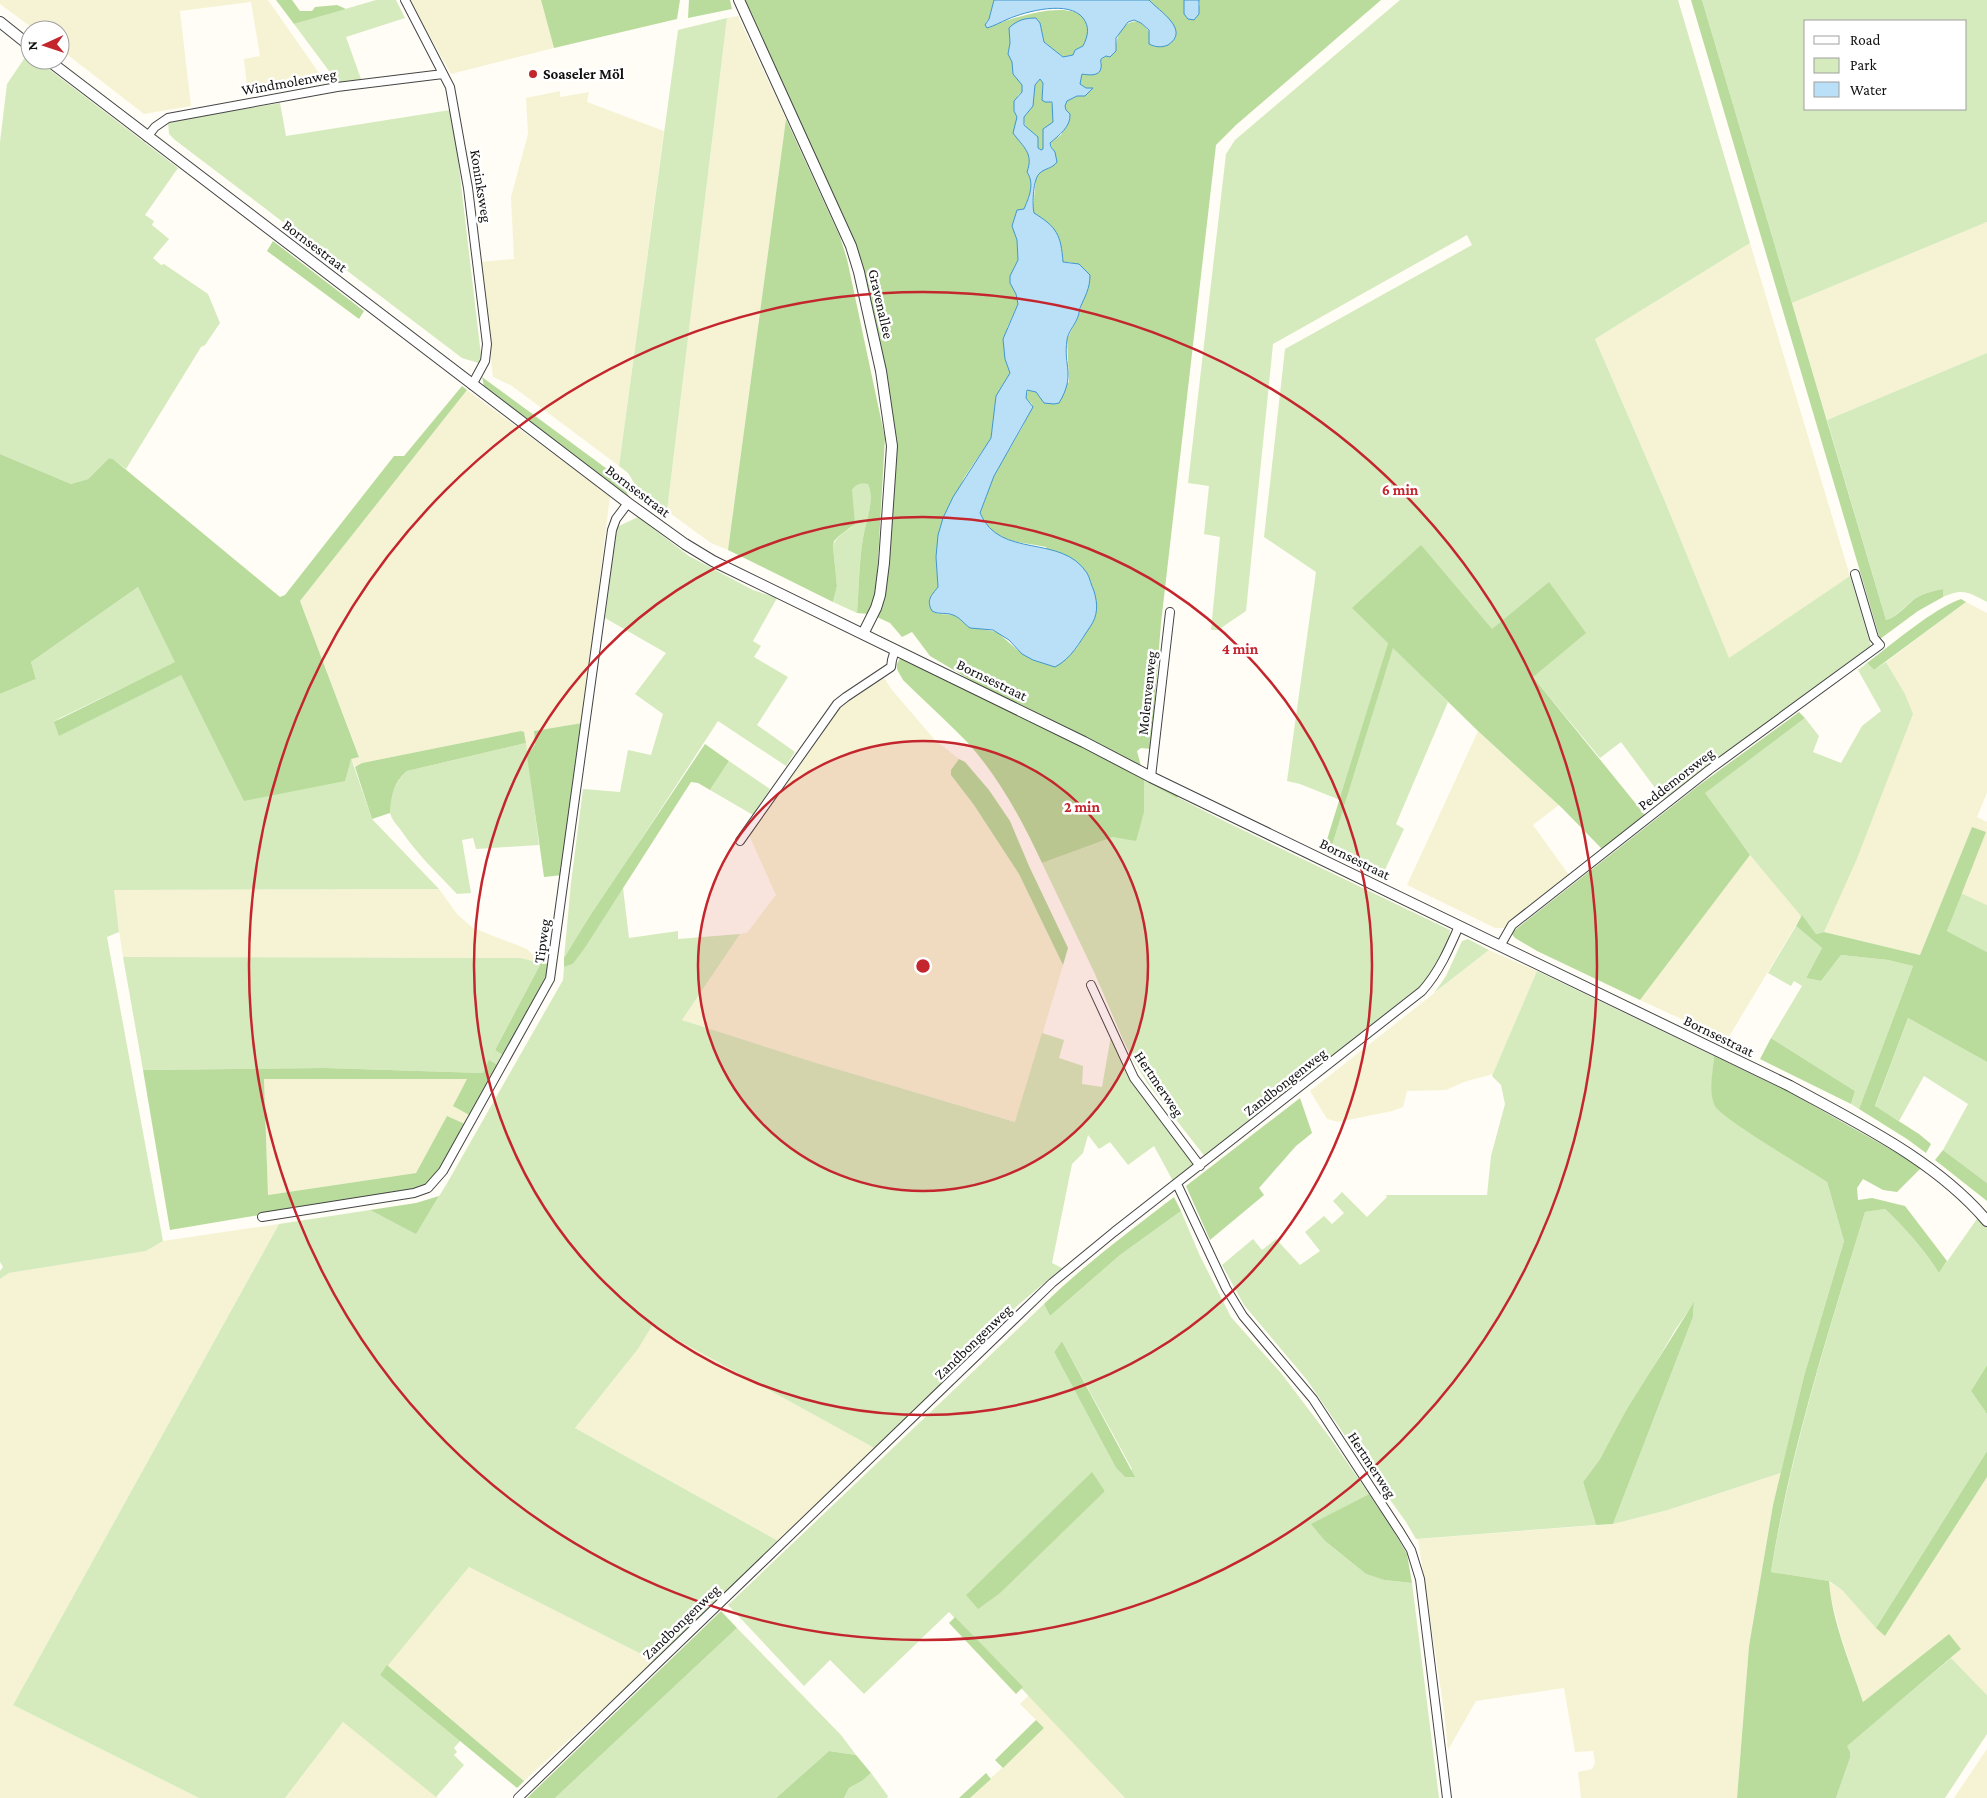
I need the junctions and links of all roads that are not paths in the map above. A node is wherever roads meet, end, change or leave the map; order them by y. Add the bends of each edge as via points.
1 (405, 0) edge
2 (739, 0) edge
3 (0, 22) edge
4 (20, 38) edge
5 (61, 70) edge
6 (444, 74) junction
7 (147, 137) junction
8 (472, 384) junction
9 (628, 503) junction
10 (1855, 574) dead end
11 (1170, 612) dead end
12 (863, 634) junction
13 (895, 650) junction
14 (1151, 777) junction
15 (740, 841) dead end
16 (1459, 926) junction
17 (1500, 946) junction
18 (1091, 985) dead end
19 (1200, 1166) junction
20 (1177, 1184) junction
21 (262, 1217) dead end
22 (1987, 1221) edge
23 (518, 1798) edge
24 (1447, 1798) edge

1 - 6 street, Koninksweg
2 - 12 street, Gravenallee via 851,246 881,371 892,446 891,465 880,595
3 - 4 street
5 - 7 street, Bornsestraat
6 - 7 street, Windmolenweg via 337,87 168,118
6 - 8 street, Koninksweg via 450,87 468,188 487,344 485,361
7 - 8 street, Bornsestraat
8 - 9 street, Bornsestraat
9 - 12 street, Bornsestraat via 713,561
9 - 21 street, Tipweg via 612,530 550,979 443,1171 428,1188 414,1193
10 - 17 street, Peddemorsweg via 1874,638 1880,645 1710,770 1512,925
11 - 14 street, Molenvenweg
12 - 13 street, Bornsestraat
13 - 14 street, Bornsestraat
13 - 15 street via 892,667 837,704
14 - 16 street, Bornsestraat
16 - 17 street, Bornsestraat
16 - 19 street, Zandbongenweg via 1441,965 1422,991
17 - 22 street, Bornsestraat via 1790,1086 1858,1123 1953,1186
18 - 19 street, Hertmerweg via 1134,1078
19 - 20 street, Zandbongenweg
20 - 23 street, Zandbongenweg via 1052,1284
20 - 24 street, Hertmerweg via 1234,1302 1313,1399 1411,1550 1420,1579

